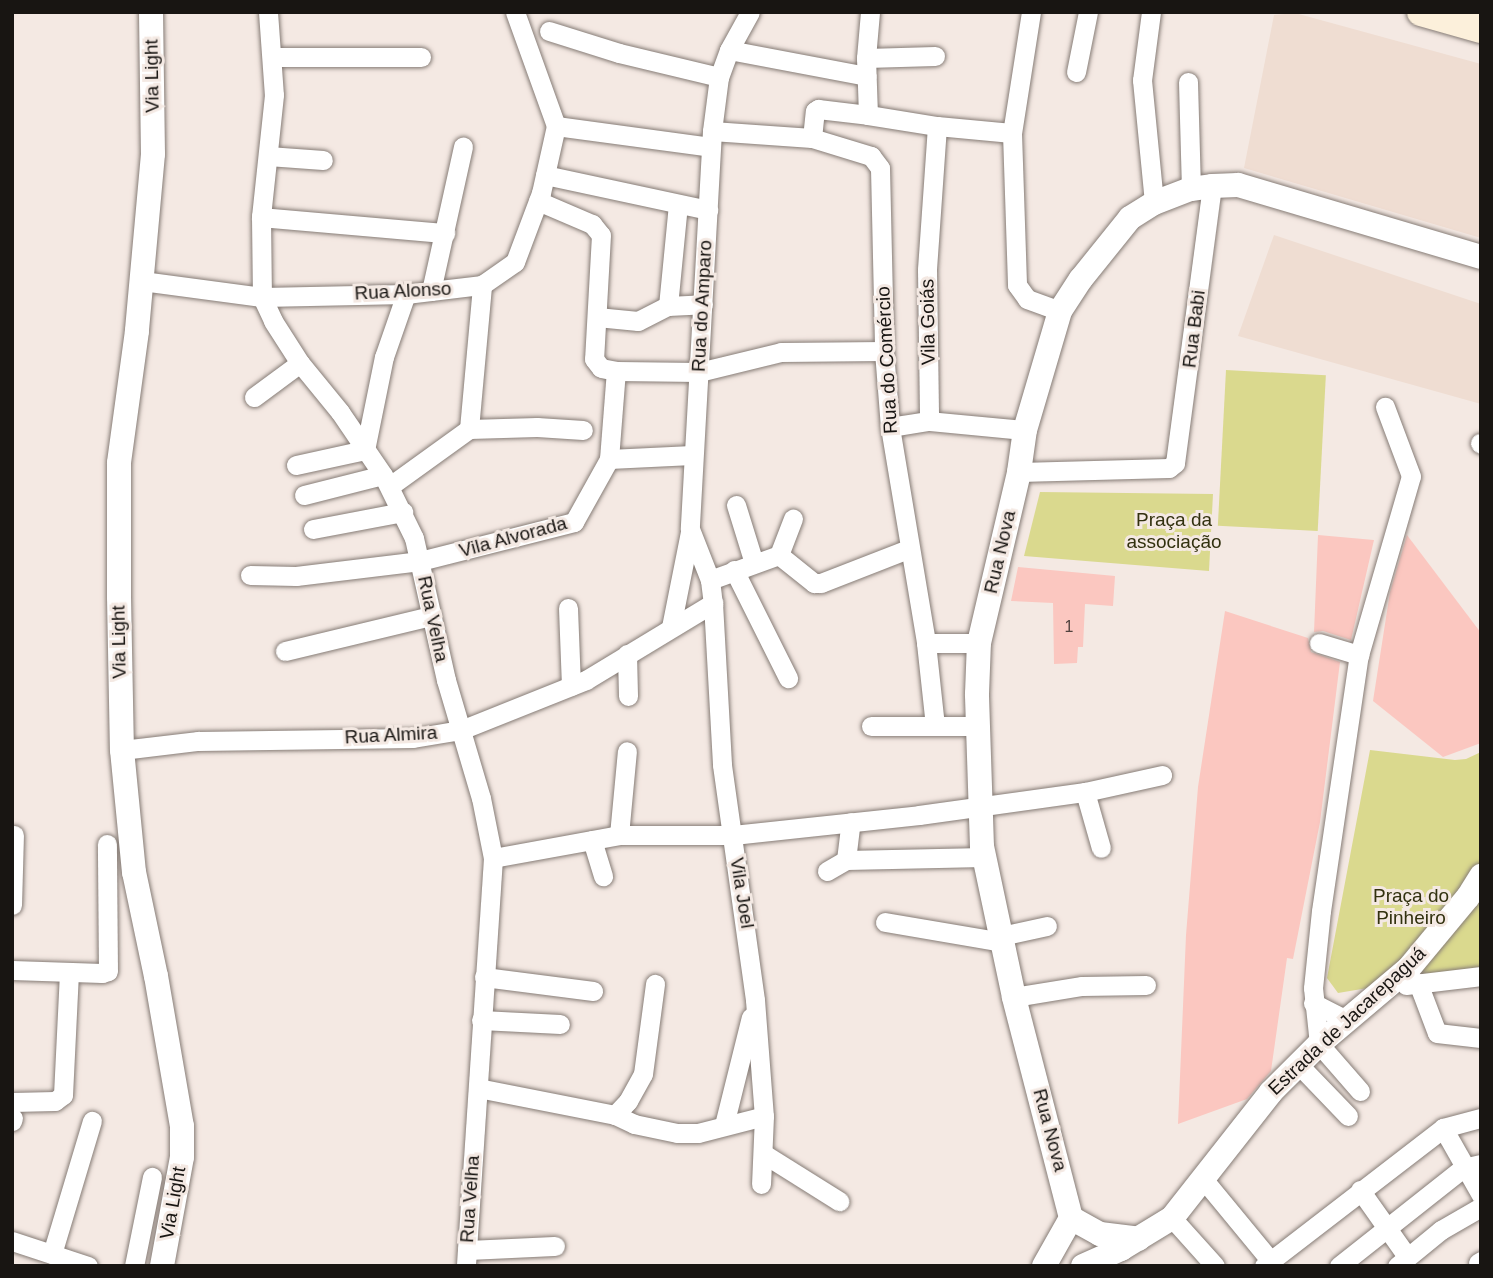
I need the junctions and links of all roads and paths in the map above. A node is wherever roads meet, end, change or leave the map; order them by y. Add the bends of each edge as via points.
1 (151, 12) edge
2 (268, 12) edge
3 (750, 12) edge
4 (870, 12) edge
5 (1031, 12) edge
6 (1088, 12) edge
7 (1151, 12) edge
8 (1421, 12) edge
9 (518, 18) edge
10 (550, 22) edge
11 (1481, 29) edge
12 (729, 50) junction
13 (935, 56) dead end
14 (272, 57) junction
15 (421, 57) dead end
16 (866, 67) junction
17 (1076, 72) dead end
18 (719, 77) junction
19 (1188, 82) dead end
20 (868, 115) junction
21 (556, 126) junction
22 (937, 126) junction
23 (1012, 133) junction
24 (812, 138) junction
25 (711, 139) junction
26 (463, 148) dead end
27 (268, 156) junction
28 (323, 160) dead end
29 (545, 175) junction
30 (1201, 187) junction
31 (538, 201) junction
32 (1154, 203) junction
33 (678, 204) junction
34 (708, 210) junction
35 (261, 217) junction
36 (445, 233) junction
37 (1481, 257) edge
38 (142, 281) junction
39 (482, 285) junction
40 (431, 291) junction
41 (406, 294) junction
42 (262, 297) junction
43 (703, 304) junction
44 (668, 306) junction
45 (1060, 311) junction
46 (597, 317) junction
47 (884, 351) junction
48 (300, 363) junction
49 (615, 372) junction
50 (699, 372) junction
51 (254, 397) dead end
52 (1385, 407) dead end
53 (929, 421) junction
54 (890, 427) junction
55 (469, 429) junction
56 (583, 430) dead end
57 (1025, 430) junction
58 (365, 450) junction
59 (692, 455) junction
60 (608, 460) junction
61 (296, 465) dead end
62 (1019, 472) junction
63 (387, 480) junction
64 (304, 495) dead end
65 (736, 505) dead end
66 (403, 512) junction
67 (793, 519) dead end
68 (313, 529) dead end
69 (690, 529) junction
70 (908, 549) junction
71 (779, 555) junction
72 (420, 561) junction
73 (754, 563) junction
74 (734, 570) junction
75 (250, 575) dead end
76 (710, 580) junction
77 (713, 603) junction
78 (568, 608) dead end
79 (431, 617) junction
80 (671, 627) junction
81 (926, 643) junction
82 (979, 643) junction
83 (1318, 643) dead end
84 (285, 651) dead end
85 (627, 654) junction
86 (1359, 655) junction
87 (788, 678) dead end
88 (571, 686) junction
89 (628, 696) dead end
90 (871, 726) dead end
91 (935, 726) junction
92 (978, 726) junction
93 (461, 730) junction
94 (121, 750) junction
95 (626, 751) dead end
96 (1162, 775) dead end
97 (1085, 792) junction
98 (980, 806) junction
99 (851, 822) junction
100 (14, 835) edge
101 (619, 835) junction
102 (733, 835) junction
103 (592, 840) junction
104 (107, 844) dead end
105 (1101, 848) dead end
106 (984, 857) junction
107 (493, 858) junction
108 (846, 860) junction
109 (827, 871) dead end
110 (603, 876) dead end
111 (1481, 876) edge
112 (12, 905) edge
113 (884, 922) dead end
114 (1047, 926) dead end
115 (1002, 939) junction
116 (12, 970) edge
117 (69, 972) junction
118 (1481, 976) edge
119 (484, 977) junction
120 (1418, 983) junction
121 (655, 984) dead end
122 (1146, 985) dead end
123 (1385, 990) junction
124 (593, 991) dead end
125 (1014, 997) junction
126 (755, 1000) junction
127 (1313, 1003) junction
128 (481, 1020) junction
129 (1348, 1020) junction
130 (560, 1024) dead end
131 (1481, 1038) edge
132 (1319, 1044) junction
133 (1298, 1064) junction
134 (478, 1088) junction
135 (1360, 1091) dead end
136 (13, 1113) edge
137 (615, 1115) junction
138 (764, 1116) junction
139 (1348, 1116) dead end
140 (1481, 1118) edge
141 (93, 1121) dead end
142 (724, 1125) junction
143 (1443, 1128) junction
144 (764, 1154) junction
145 (1472, 1166) edge
146 (152, 1177) dead end
147 (1204, 1180) junction
148 (761, 1184) dead end
149 (1360, 1190) junction
150 (1481, 1195) edge
151 (839, 1201) dead end
152 (1481, 1207) edge
153 (1071, 1218) junction
154 (1172, 1218) junction
155 (1387, 1228) junction
156 (1140, 1239) junction
157 (13, 1245) edge
158 (555, 1246) dead end
159 (52, 1254) junction
160 (466, 1258) edge
161 (1402, 1261) edge
162 (1267, 1263) edge
163 (88, 1266) edge
164 (134, 1266) edge
165 (162, 1266) edge
166 (1044, 1266) edge
167 (1083, 1266) edge
168 (1215, 1266) edge
169 (1339, 1266) edge

1 - 38 street, Via Light via 153,154
2 - 14 street, Rua Velha
3 - 12 street, Rua do Amparo
4 - 16 street
5 - 23 street
6 - 17 street
7 - 32 street via 1142,80
8 - 11 main road
9 - 10 street
9 - 21 street
10 - 18 street via 619,53
12 - 16 street
12 - 18 street, Rua do Amparo
13 - 16 street
14 - 15 street
14 - 27 street, Rua Velha via 274,95
16 - 20 street
18 - 25 street, Rua do Amparo
19 - 30 street, Rua Babi
20 - 22 street
20 - 24 street via 818,109
21 - 25 street, Rua do Comércio
21 - 29 street, Rua Alonso
22 - 23 street
22 - 53 street, Vila Goiás via 928,270
23 - 45 street via 1018,291
24 - 25 street, Rua do Comércio
24 - 47 street, Rua do Comércio via 871,156 880,168
25 - 34 street, Rua do Amparo
26 - 36 street
27 - 28 street
27 - 35 street, Rua Velha
29 - 31 street, Rua Alonso
29 - 33 street
30 - 32 street, Rua Nova
30 - 37 street, Rua Nova via 1238,185
30 - 62 street, Rua Babi via 1177,458 1169,468
31 - 39 street, Rua Alonso via 515,262
31 - 46 street via 592,224 601,235
32 - 45 street, Rua Nova via 1130,218
33 - 34 street
33 - 44 street
34 - 43 street, Rua do Amparo
35 - 36 street
35 - 42 street, Rua Velha
36 - 40 street
38 - 42 street, Rua Alonso
38 - 94 street, Via Light via 120,463
39 - 40 street, Rua Alonso
39 - 55 street
40 - 41 street, Rua Alonso
41 - 42 street, Rua Alonso
41 - 58 street via 384,357
42 - 48 street, Rua Velha
43 - 44 street
43 - 50 street, Rua do Amparo
44 - 46 street via 638,321
45 - 57 street, Rua Nova
46 - 49 street via 594,359 601,368
47 - 50 street via 781,352
47 - 54 street, Rua do Comércio
48 - 51 street
48 - 58 street, Rua Velha
49 - 50 street
49 - 60 street, Vila Alvorada
50 - 59 street, Rua do Amparo
52 - 86 street via 1411,476
53 - 54 street
53 - 57 street
54 - 70 street, Rua do Comércio
55 - 56 street
55 - 63 street
57 - 62 street, Rua Nova
58 - 61 street
58 - 63 street, Rua Velha
59 - 60 street
59 - 69 street, Rua do Amparo
60 - 72 street, Vila Alvorada via 574,522
62 - 82 street, Rua Nova
63 - 64 street
63 - 66 street, Rua Velha
65 - 73 street
66 - 68 street
66 - 72 street, Rua Velha
67 - 71 street
69 - 76 street, Rua do Amparo
69 - 80 street
70 - 71 street via 817,583
70 - 81 street, Rua do Comércio
71 - 73 street
72 - 75 street, Vila Alvorada via 296,576
72 - 79 street, Rua Velha
73 - 74 street
74 - 76 street
74 - 87 street
76 - 77 street, Rua do Amparo
77 - 80 street, Rua Almira
77 - 102 street, Vila Joel via 722,765
78 - 88 street
79 - 84 street
79 - 93 street, Rua Velha
80 - 85 street, Rua Almira
81 - 82 street
81 - 91 street, Rua do Comércio
82 - 92 street, Rua Nova
83 - 86 street
85 - 88 street, Rua Almira
85 - 89 street
86 - 127 street via 1321,911
88 - 93 street, Rua Almira
90 - 91 street
91 - 92 street
92 - 98 street, Rua Nova
93 - 94 street, Rua Almira via 413,738 198,741
93 - 107 street, Rua Velha
94 - 165 street, Via Light via 134,872 182,1126 182,1157
95 - 101 street
96 - 97 street
97 - 98 street
97 - 105 street
98 - 99 street
98 - 106 street, Rua Nova
99 - 102 street
99 - 108 street
100 - 112 street
101 - 102 street
101 - 103 street
102 - 126 street, Vila Joel
103 - 107 street
103 - 110 street
104 - 117 street via 110,968 102,974
106 - 108 street
106 - 115 street, Rua Nova
107 - 119 street, Rua Velha
108 - 109 street
111 - 123 street, Estrada de Jacarepaguá via 1409,968
113 - 115 street
114 - 115 street
115 - 125 street, Rua Nova
116 - 117 street
117 - 136 street via 63,1095
118 - 120 street
119 - 124 street
119 - 128 street, Rua Velha
120 - 123 street
120 - 131 street via 1437,1033
121 - 137 street via 643,1074
122 - 125 street via 1082,986
123 - 129 street, Estrada de Jacarepaguá
125 - 153 street, Rua Nova
126 - 138 street, Vila Joel
126 - 142 street
127 - 129 street
127 - 132 street
128 - 130 street
128 - 134 street, Rua Velha
129 - 132 street, Estrada de Jacarepaguá
132 - 133 street, Estrada de Jacarepaguá
132 - 135 street
133 - 139 street
133 - 147 street, Estrada de Jacarepaguá via 1265,1099
134 - 137 street
134 - 160 street, Rua Velha
137 - 142 street via 677,1133 698,1133
138 - 142 street
138 - 144 street, Vila Joel
140 - 143 street
141 - 159 street
143 - 145 street
143 - 149 street
144 - 148 street, Vila Joel
144 - 151 street
145 - 150 street
145 - 155 street
146 - 164 street
147 - 154 street, Estrada de Jacarepaguá
147 - 162 street
149 - 155 street
149 - 162 street
152 - 161 street
153 - 156 street via 1100,1234
153 - 166 street
154 - 156 street, Estrada de Jacarepaguá
154 - 168 street
155 - 161 street
155 - 169 street
156 - 167 street, Estrada de Jacarepaguá
157 - 159 street
158 - 160 street
159 - 163 street

